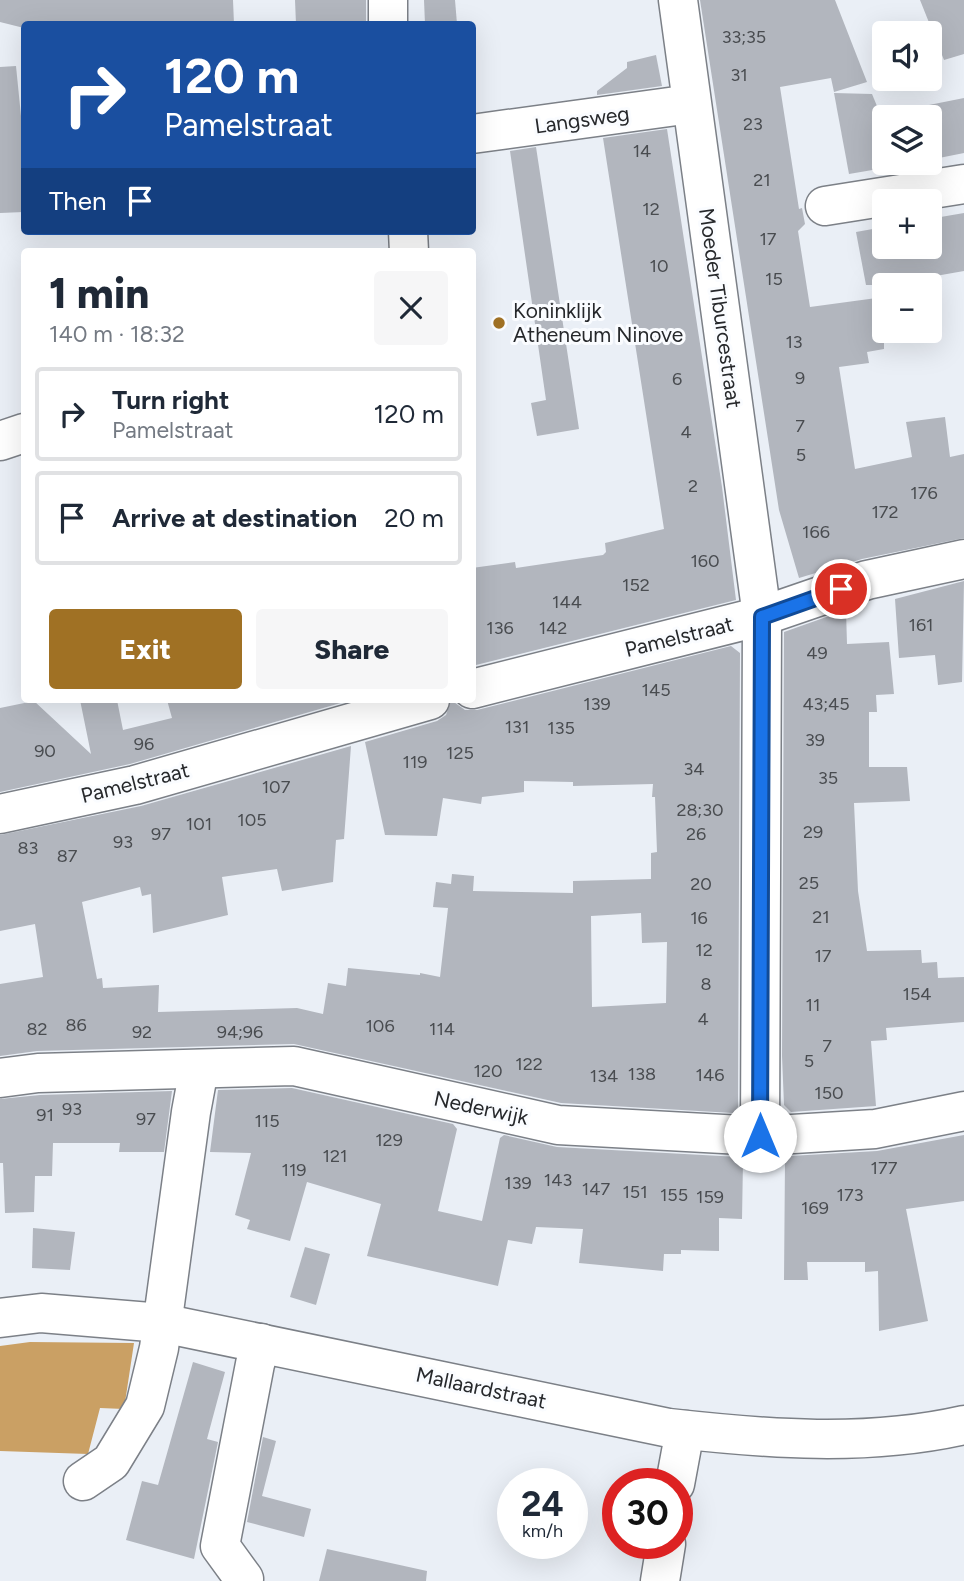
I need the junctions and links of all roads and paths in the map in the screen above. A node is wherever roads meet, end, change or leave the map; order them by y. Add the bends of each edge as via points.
1 (388, 0) edge
2 (678, 0) edge
3 (388, 21) edge
4 (691, 104) junction
5 (476, 133) edge
6 (964, 184) edge
7 (825, 206) dead end
8 (21, 434) edge
9 (0, 441) edge
10 (964, 559) edge
11 (762, 617) junction
12 (476, 688) edge
13 (420, 703) edge
14 (0, 814) edge
15 (199, 1069) junction
16 (0, 1078) edge
17 (964, 1111) edge
18 (760, 1136) junction
19 (0, 1318) edge
20 (162, 1323) junction
21 (261, 1343) junction
22 (964, 1425) edge
23 (685, 1430) junction
24 (677, 1468) edge
25 (83, 1481) dead end
26 (664, 1559) edge
27 (244, 1580) edge
28 (660, 1581) edge

1 - 3 street
2 - 4 street, Moeder Tiburcestraat
4 - 5 street, Langsweg
4 - 11 street, Moeder Tiburcestraat
6 - 7 street
8 - 9 street
10 - 11 street, Pamelstraat via 867,580
11 - 12 street, Pamelstraat
11 - 18 street, Moeder Tiburcestraat
13 - 14 street, Pamelstraat via 135,785
15 - 16 street, Nederwijk
15 - 18 street, Nederwijk via 294,1066 558,1125
15 - 20 street
17 - 18 street, Nederwijk via 876,1129
19 - 20 street, Mallaardstraat via 41,1313
20 - 21 street, Mallaardstraat
20 - 25 street via 145,1406 111,1462
21 - 23 street, Mallaardstraat
21 - 27 street via 220,1546
22 - 23 street, Mallaardstraat via 837,1440
23 - 24 street
26 - 28 street

